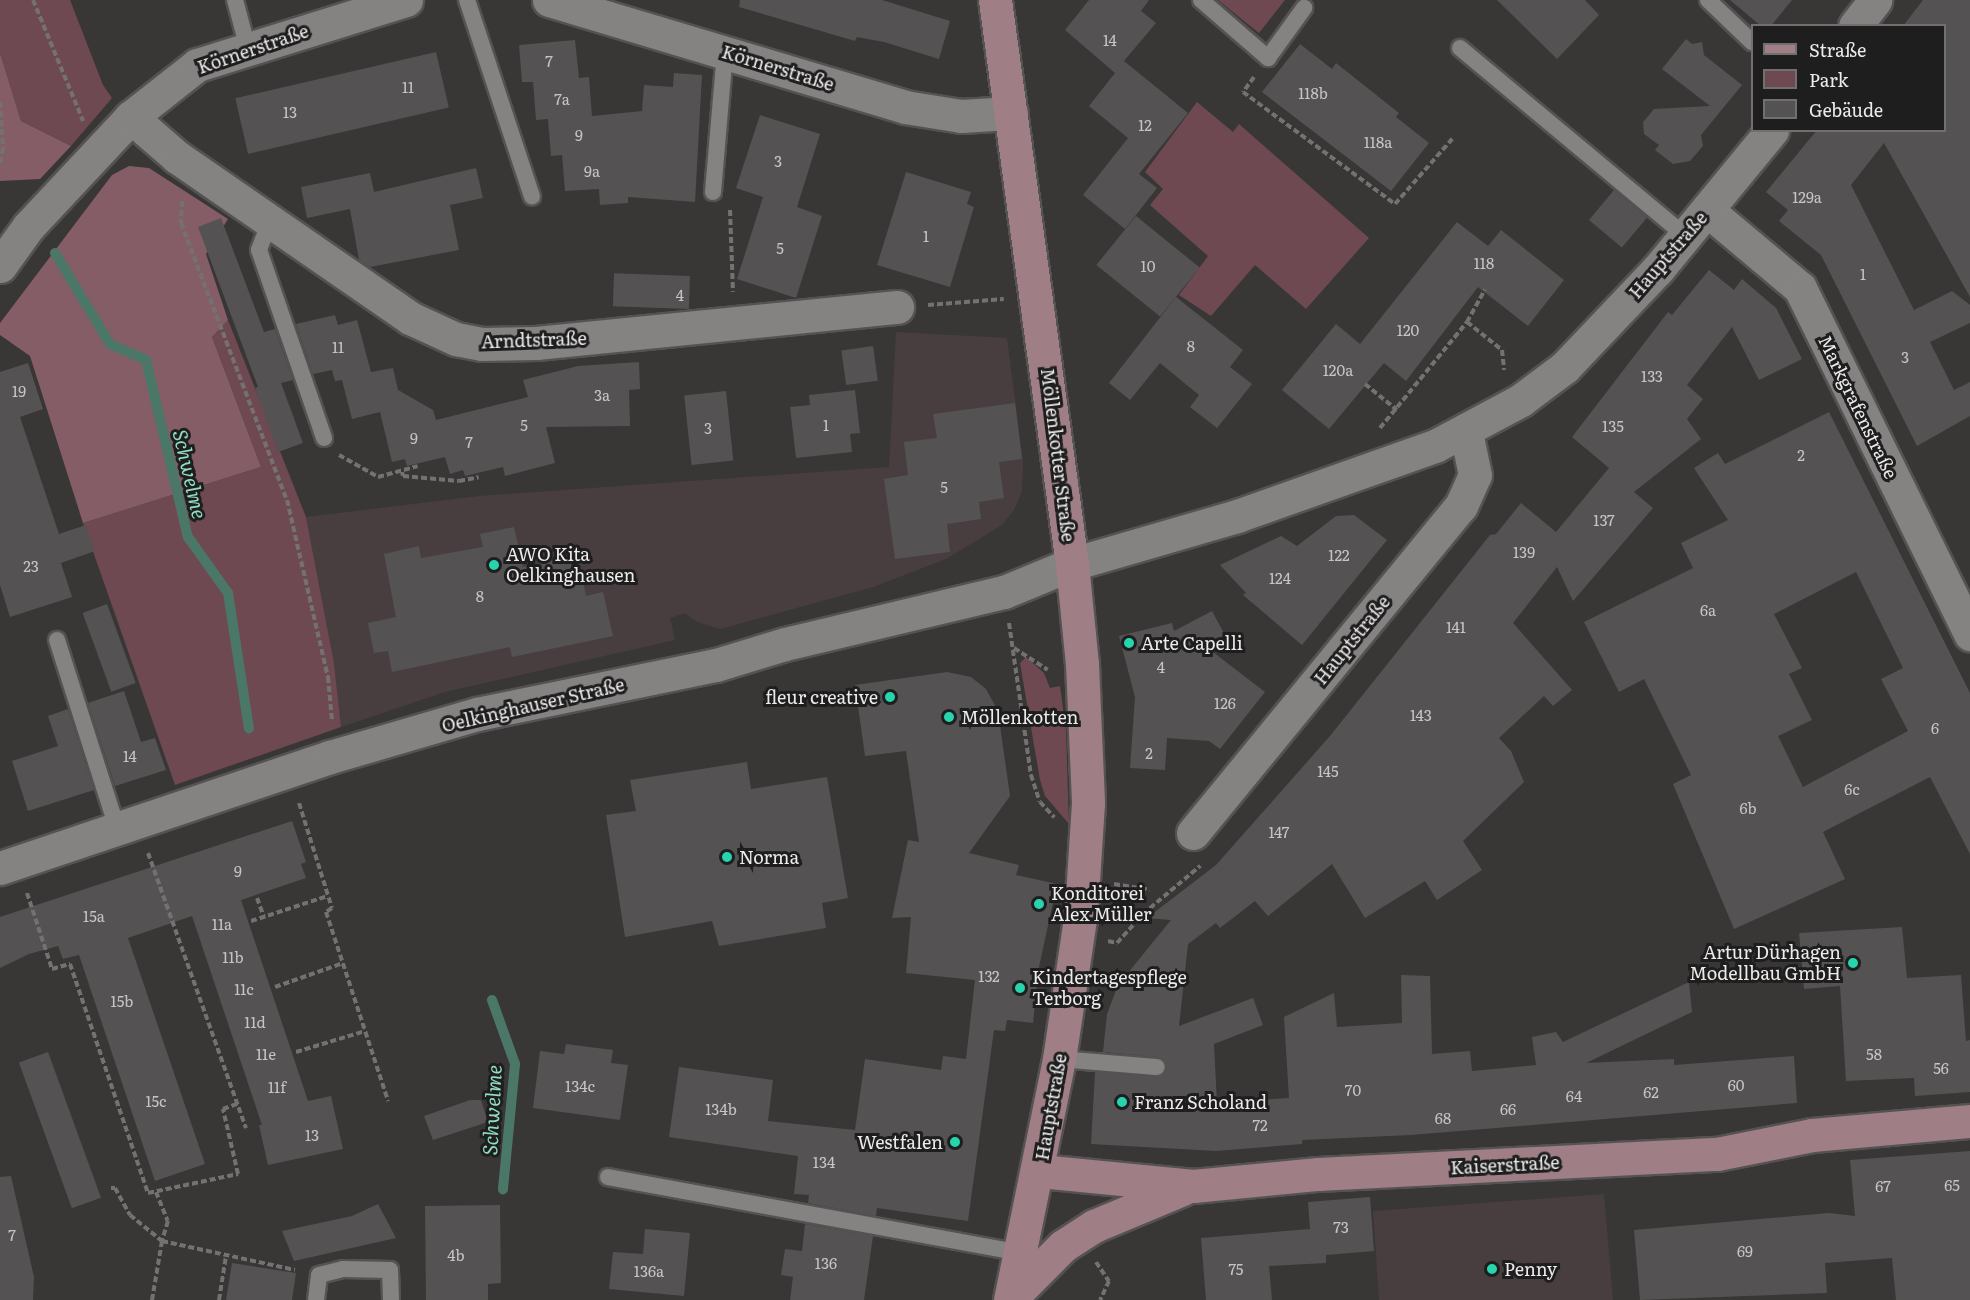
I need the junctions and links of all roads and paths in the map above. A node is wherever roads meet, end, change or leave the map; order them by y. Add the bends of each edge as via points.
1 (33, 0) edge
2 (235, 0) edge
3 (406, 0) edge
4 (467, 0) edge
5 (549, 0) edge
6 (996, 0) edge
7 (1201, 0) edge
8 (1708, 0) edge
9 (1875, 0) edge
10 (1304, 8) dead end
11 (1857, 24) edge
12 (1751, 41) edge
13 (1460, 48) dead end
14 (248, 49) junction
15 (725, 51) junction
16 (1268, 58) junction
17 (0, 102) edge
18 (1011, 113) junction
19 (131, 117) junction
20 (1770, 132) edge
21 (1453, 138) dead end
22 (98, 151) junction
23 (0, 165) edge
24 (197, 171) junction
25 (713, 192) joint
26 (532, 197) dead end
27 (1707, 210) junction
28 (270, 221) junction
29 (14, 223) edge
30 (1686, 236) junction
31 (0, 266) edge
32 (1485, 290) dead end
33 (1038, 298) junction
34 (897, 307) joint
35 (1467, 322) junction
36 (735, 323) junction
37 (1365, 384) dead end
38 (1521, 400) junction
39 (1397, 410) junction
40 (1380, 429) dead end
41 (1466, 432) junction
42 (324, 438) joint
43 (418, 466) dead end
44 (402, 472) junction
45 (479, 477) dead end
46 (1072, 564) junction
47 (1004, 592) junction
48 (1970, 634) edge
49 (57, 640) dead end
50 (339, 755) junction
51 (289, 771) junction
52 (127, 825) junction
53 (1193, 833) joint
54 (1086, 844) junction
55 (9, 865) edge
56 (328, 896) junction
57 (257, 898) dead end
58 (264, 917) junction
59 (251, 921) dead end
60 (1080, 924) junction
61 (343, 963) junction
62 (274, 987) dead end
63 (365, 1031) junction
64 (296, 1052) dead end
65 (1059, 1059) junction
66 (1157, 1067) dead end
67 (388, 1101) dead end
68 (237, 1104) junction
69 (1970, 1121) edge
70 (246, 1128) dead end
71 (1040, 1171) junction
72 (608, 1178) dead end
73 (1193, 1186) junction
74 (111, 1188) dead end
75 (156, 1192) junction
76 (162, 1241) junction
77 (1021, 1253) junction
78 (226, 1256) junction
79 (319, 1275) junction
80 (1011, 1299) edge
81 (152, 1300) edge
82 (219, 1300) edge
83 (316, 1300) edge
84 (391, 1300) edge

1 - 22 path via 67,89
2 - 14 lane
3 - 14 street, Körnerstraße
4 - 26 lane
5 - 15 street, Körnerstraße
6 - 18 main road, Möllenkotter Straße
7 - 16 lane
8 - 12 lane
9 - 11 street
10 - 16 lane
13 - 30 lane
14 - 19 street, Körnerstraße via 196,65
15 - 18 street, Körnerstraße via 905,107 961,116
15 - 25 lane
16 - 21 path via 1243,92 1395,204
17 - 23 path
18 - 33 main road, Möllenkotter Straße
19 - 22 street, Körnerstraße
19 - 24 street, Arndtstraße
20 - 27 street, Hauptstraße
22 - 29 street, Körnerstraße
24 - 28 street, Arndtstraße
24 - 50 path via 183,198 181,222 286,500 328,677
25 - 36 path via 729,195
27 - 30 street, Hauptstraße
27 - 48 street, Markgrafenstraße via 1800,288
28 - 36 street, Arndtstraße via 410,318 456,339 481,344 537,343
28 - 42 lane via 259,250
29 - 31 street, Körnerstraße
30 - 38 street, Hauptstraße via 1564,367
32 - 35 path
33 - 34 path
33 - 46 main road, Möllenkotter Straße
34 - 36 street, Arndtstraße
35 - 38 path via 1502,350 1505,379
35 - 39 path
37 - 39 path
38 - 41 street, Hauptstraße
39 - 40 path
41 - 46 street, Hauptstraße via 1237,516
41 - 53 street, Hauptstraße via 1474,475 1461,506
42 - 44 path via 332,451 378,477
43 - 44 path
44 - 45 path via 404,476 459,481
46 - 47 street, Oelkinghauser Straße
46 - 54 main road, Möllenkotter Straße via 1082,664
47 - 50 street, Oelkinghauser Straße via 716,665 477,714
47 - 54 path via 1031,775 1040,802 1059,823 1064,836
49 - 52 lane
50 - 51 street, Oelkinghauser Straße
51 - 52 street, Oelkinghauser Straße
51 - 56 path
52 - 55 street, Oelkinghauser Straße
52 - 68 path
53 - 60 path via 1207,860 1143,914 1117,943
54 - 60 main road, Möllenkotter Straße
55 - 75 path via 52,969 70,964 148,1193
56 - 58 path
56 - 61 path via 332,908 327,912
57 - 58 path
58 - 59 path
60 - 65 main road, Hauptstraße
61 - 62 path
61 - 63 path
63 - 64 path
63 - 67 path
65 - 66 lane
65 - 71 main road, Hauptstraße
68 - 70 path
68 - 75 path via 223,1109 238,1174
69 - 73 main road, Kaiserstraße via 1812,1135 1717,1154 1318,1173
71 - 73 main road, Kaiserstraße
71 - 77 main road, Hauptstraße
72 - 77 lane
73 - 80 main road via 1094,1226 1063,1246
74 - 76 path via 115,1188 130,1215
75 - 76 path via 168,1221
76 - 78 path
76 - 81 path
77 - 80 main road, Hauptstraße
78 - 79 path
78 - 82 path
79 - 83 lane
79 - 84 lane via 343,1269 390,1270

